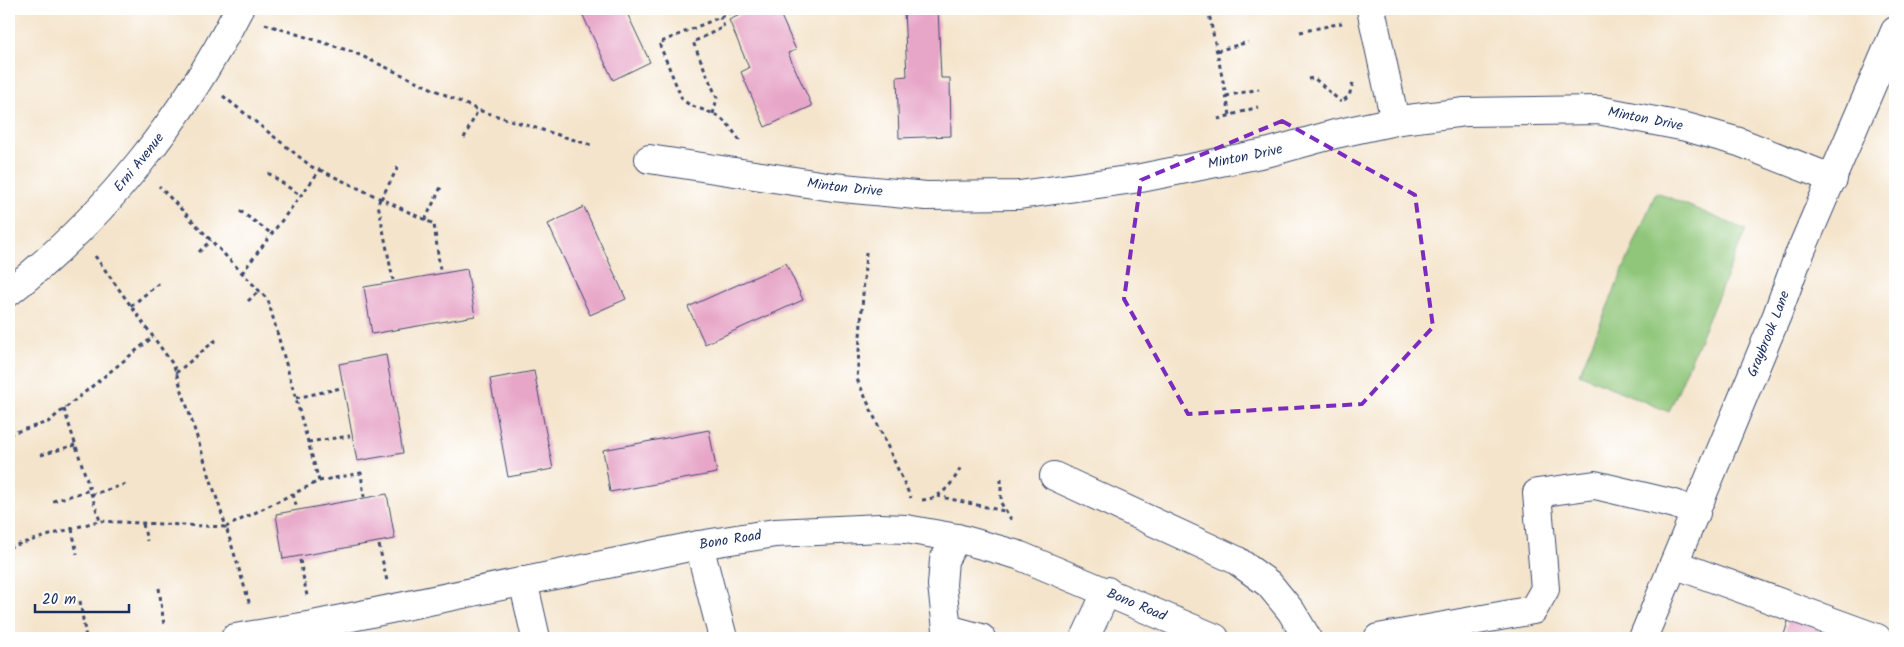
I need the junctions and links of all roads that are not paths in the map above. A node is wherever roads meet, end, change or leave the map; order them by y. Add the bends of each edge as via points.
1 (1371, 9) edge
2 (248, 15) edge
3 (1895, 31) edge
4 (1395, 121) junction
5 (649, 159) dead end
6 (1833, 179) junction
7 (9, 292) edge
8 (1054, 476) dead end
9 (1696, 513) junction
10 (957, 538) junction
11 (699, 545) junction
12 (1674, 564) junction
13 (523, 581) junction
14 (1107, 591) junction
15 (315, 631) edge
16 (948, 634) edge
17 (1311, 637) edge
18 (236, 638) edge
19 (536, 638) edge
20 (723, 638) edge
21 (981, 638) edge
22 (1085, 638) edge
23 (1215, 638) edge
24 (1378, 638) edge
25 (1643, 638) edge
26 (1876, 638) edge

1 - 4 street
2 - 7 street, Erni Avenue via 209,63 148,152 80,231
3 - 6 street, Graybrook Lane
4 - 5 street, Minton Drive via 1270,152 1141,178 1019,195 926,196 833,187
4 - 6 street, Minton Drive via 1464,112 1598,110 1686,127 1739,142
6 - 9 street, Graybrook Lane via 1797,260
8 - 17 street via 1236,560 1269,584
9 - 12 street, Graybrook Lane
9 - 24 street via 1675,504 1595,485 1537,493 1545,589 1533,610
10 - 11 street, Bono Road via 880,528 775,533
10 - 14 street, Bono Road via 1018,555
10 - 16 street via 944,560 942,585
11 - 13 street, Bono Road
11 - 20 street
12 - 25 street, Graybrook Lane
12 - 26 street
13 - 15 street, Bono Road
13 - 19 street
14 - 22 street
14 - 23 street, Bono Road
15 - 18 street, Bono Road
16 - 21 street

